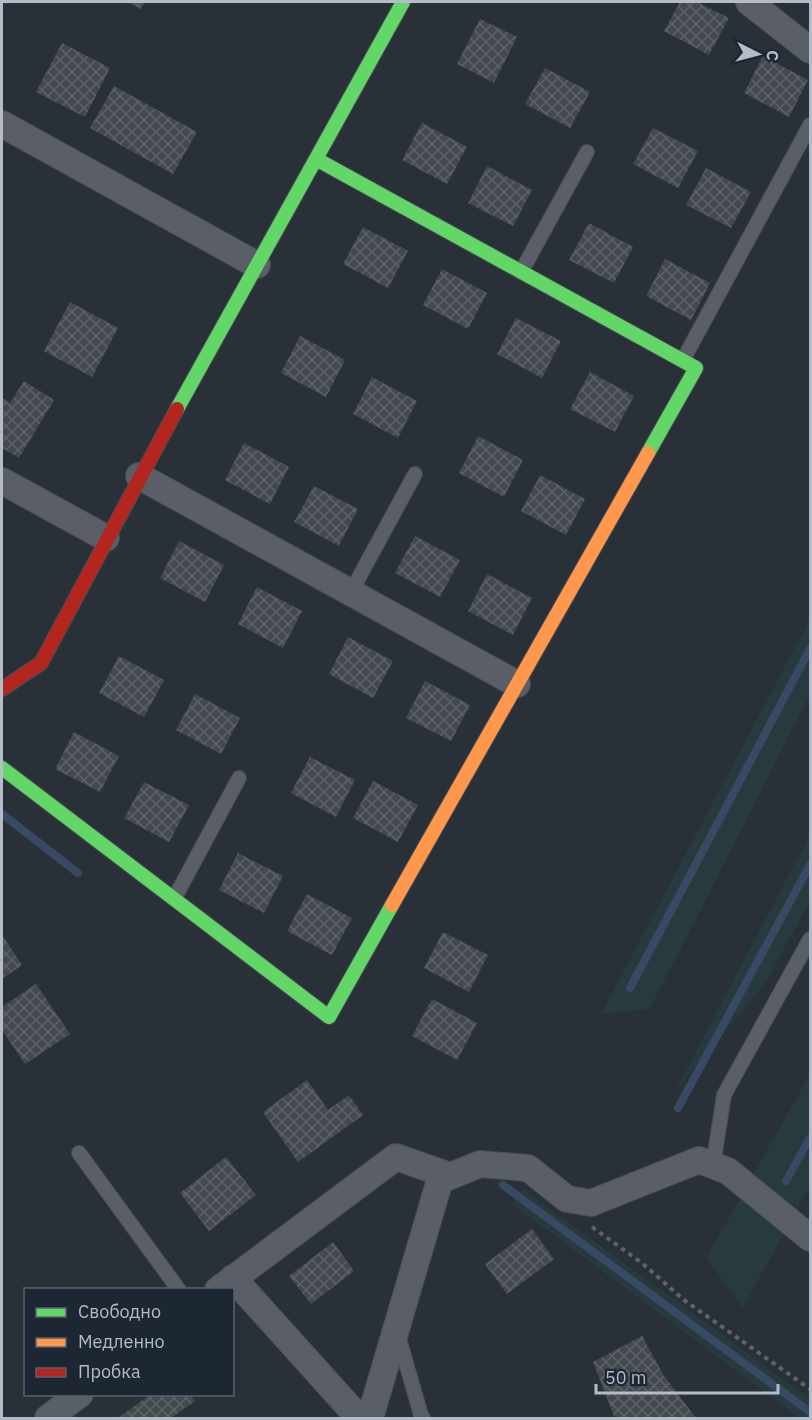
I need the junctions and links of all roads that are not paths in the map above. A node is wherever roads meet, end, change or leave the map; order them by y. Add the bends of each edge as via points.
1 (403, 2) edge
2 (748, 2) edge
3 (810, 50) edge
4 (2, 124) edge
5 (810, 125) edge
6 (586, 152) dead end
7 (316, 159) junction
8 (257, 265) junction
9 (521, 272) junction
10 (683, 360) junction
11 (415, 474) dead end
12 (139, 476) junction
13 (2, 482) edge
14 (106, 538) junction
15 (351, 592) junction
16 (517, 684) junction
17 (2, 689) edge
18 (2, 768) edge
19 (239, 778) dead end
20 (174, 899) junction
21 (810, 939) edge
22 (79, 1153) dead end
23 (714, 1166) junction
24 (441, 1180) junction
25 (810, 1238) edge
26 (225, 1284) edge
27 (178, 1288) edge
28 (234, 1293) edge
29 (396, 1329) junction
30 (79, 1396) edge
31 (48, 1419) edge
32 (359, 1419) edge
33 (370, 1419) edge
34 (423, 1419) edge

1 - 7 street
2 - 3 street
4 - 8 street
5 - 10 lane
6 - 9 lane
7 - 8 street
7 - 9 street
8 - 12 street
9 - 10 street
10 - 16 street via 696,368
11 - 15 lane
12 - 14 street
12 - 15 street
13 - 14 street
14 - 17 street via 41,663
15 - 16 street
16 - 20 street via 329,1017
18 - 20 street
19 - 20 lane
21 - 23 lane via 724,1095
22 - 27 lane
23 - 24 street via 699,1160 591,1203 567,1199 528,1168 480,1164
23 - 25 street via 728,1171
24 - 26 street via 442,1173 396,1157
24 - 29 street
28 - 32 street
29 - 33 street
29 - 34 lane
30 - 31 street

